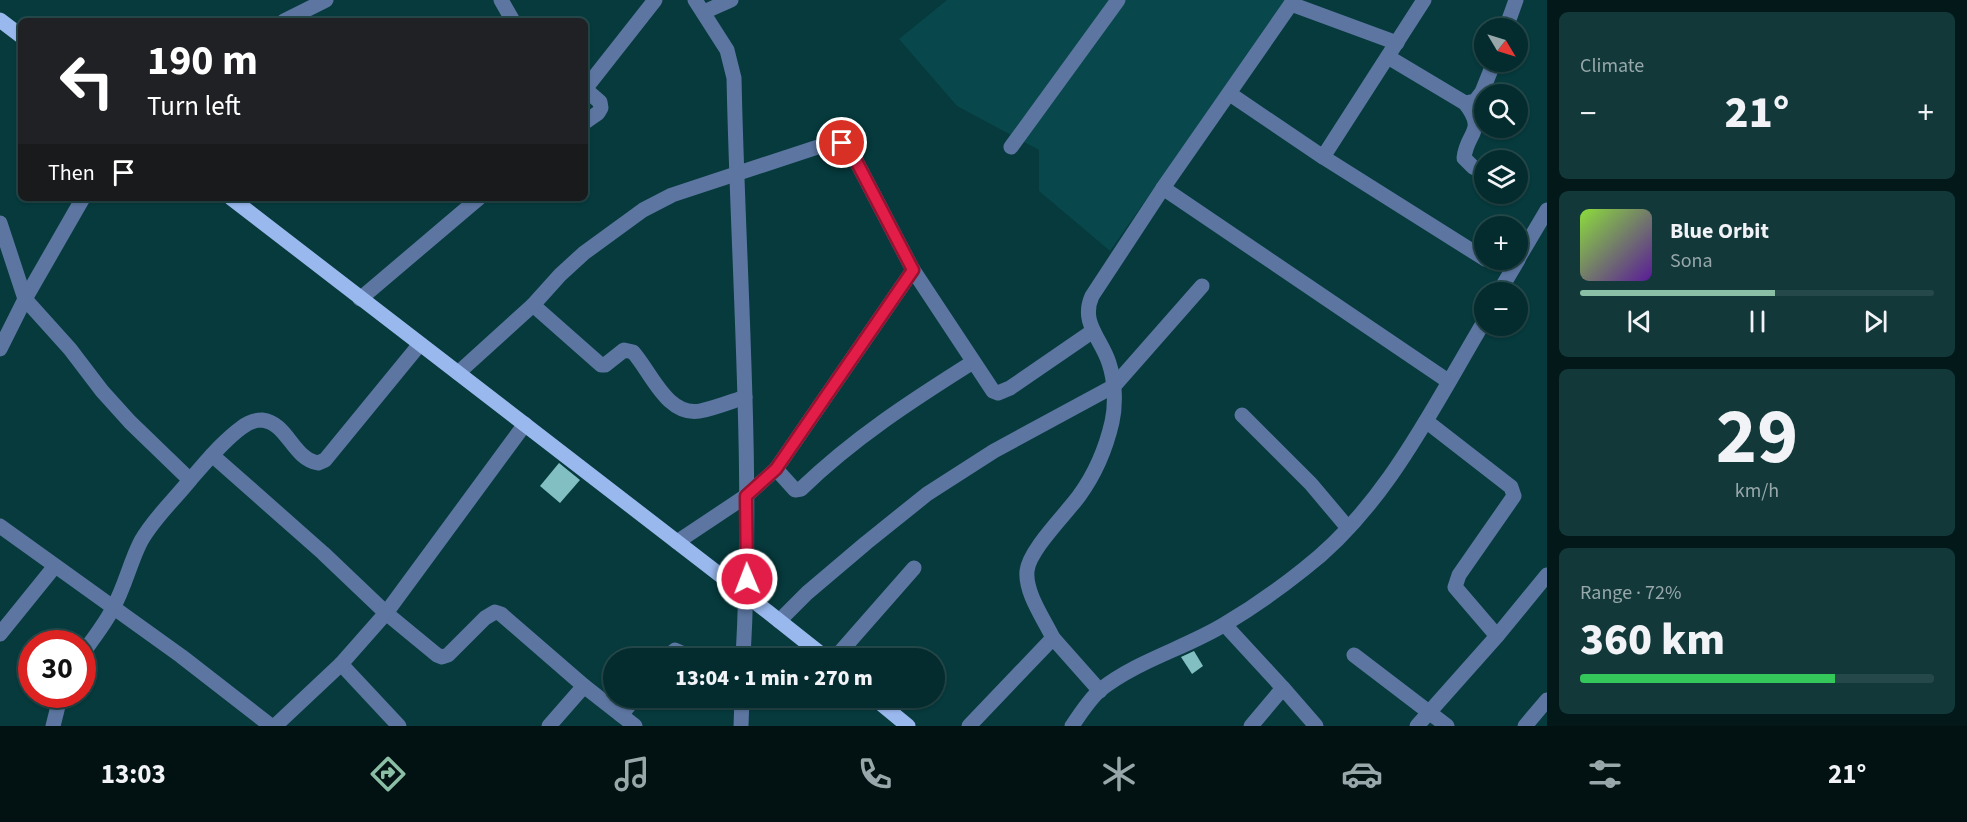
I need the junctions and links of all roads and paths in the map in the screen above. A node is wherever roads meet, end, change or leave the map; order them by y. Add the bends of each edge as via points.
1 (326, 0) edge
2 (501, 0) edge
3 (655, 0) edge
4 (731, 0) edge
5 (1118, 0) edge
6 (1424, 0) edge
7 (1516, 0) edge
8 (1293, 2) edge
9 (700, 6) edge
10 (290, 18) edge
11 (509, 18) edge
12 (1510, 18) edge
13 (0, 20) edge
14 (18, 34) edge
15 (1397, 43) junction
16 (1388, 57) junction
17 (1490, 72) edge
18 (588, 85) edge
19 (588, 92) edge
20 (1230, 94) junction
21 (1465, 103) junction
22 (588, 120) edge
23 (1011, 147) dead end
24 (1323, 157) junction
25 (1474, 167) edge
26 (736, 175) junction
27 (1163, 188) junction
28 (81, 201) edge
29 (241, 201) edge
30 (475, 201) edge
31 (1547, 210) edge
32 (0, 223) edge
33 (1528, 242) edge
34 (1474, 252) edge
35 (913, 270) junction
36 (1503, 270) edge
37 (1511, 270) edge
38 (1509, 274) junction
39 (1505, 282) edge
40 (1202, 286) dead end
41 (26, 299) junction
42 (360, 299) junction
43 (533, 305) junction
44 (1094, 331) junction
45 (1475, 336) edge
46 (420, 344) junction
47 (0, 349) edge
48 (973, 362) junction
49 (458, 373) junction
50 (1448, 381) junction
51 (1114, 386) junction
52 (745, 397) junction
53 (1242, 415) dead end
54 (1426, 421) junction
55 (525, 424) junction
56 (212, 455) junction
57 (776, 469) junction
58 (190, 480) junction
59 (746, 496) junction
60 (0, 526) edge
61 (1348, 528) junction
62 (676, 542) junction
63 (56, 566) junction
64 (914, 568) dead end
65 (1547, 575) edge
66 (747, 596) junction
67 (113, 608) junction
68 (386, 613) junction
69 (779, 621) junction
70 (1225, 625) junction
71 (96, 633) edge
72 (0, 634) edge
73 (1497, 636) junction
74 (1053, 638) junction
75 (744, 648) edge
76 (813, 648) edge
77 (844, 648) edge
78 (1354, 655) dead end
79 (341, 664) junction
80 (584, 686) junction
81 (1283, 688) junction
82 (1100, 691) junction
83 (1547, 699) edge
84 (58, 708) edge
85 (627, 708) edge
86 (742, 708) edge
87 (886, 708) edge
88 (1431, 712) junction
89 (621, 716) junction
90 (53, 726) edge
91 (273, 726) edge
92 (399, 726) edge
93 (549, 726) edge
94 (635, 726) edge
95 (741, 726) edge
96 (908, 726) edge
97 (969, 726) edge
98 (1072, 726) edge
99 (1251, 726) edge
100 (1316, 726) edge
101 (1417, 726) edge
102 (1447, 726) edge
103 (1525, 726) edge

1 - 10 street
2 - 11 street
3 - 18 street
4 - 9 street
5 - 23 street
6 - 15 street
7 - 12 street
8 - 15 street
8 - 20 street
9 - 26 street via 731,62
13 - 14 main road
15 - 16 street
16 - 21 street
16 - 24 street
17 - 21 street via 1475,101
19 - 22 street via 602,108
20 - 24 street
20 - 27 street
21 - 25 street via 1476,121 1464,158
24 - 34 street
26 - 35 street via 836,141 842,143 853,155
26 - 43 street via 672,195 643,210 584,253
26 - 52 street
27 - 44 street via 1087,306
27 - 50 street
28 - 41 street
29 - 42 main road
30 - 42 street
31 - 33 street
32 - 41 street
35 - 48 street
35 - 57 street
36 - 38 street
37 - 38 street
38 - 39 street
40 - 51 street
41 - 47 street
41 - 58 street via 130,422
42 - 46 main road
43 - 49 street
43 - 52 street via 602,365 624,350 633,352 675,406 699,411
44 - 48 street via 1003,392 993,391
44 - 51 street via 1109,362
45 - 50 street
46 - 49 main road
46 - 56 street via 325,460 318,463 306,458 279,428 265,421 242,427
48 - 57 street via 889,415 801,489 791,488
49 - 55 main road
50 - 54 street
51 - 69 street via 994,451 927,494 807,593
51 - 74 street via 1112,420 1102,456 1080,494 1038,547 1027,570 1030,591
52 - 59 street
53 - 61 street via 1311,484
54 - 61 street via 1372,501
54 - 73 street via 1514,491 1455,587
55 - 62 main road
55 - 68 street
56 - 58 street
56 - 68 street
57 - 59 street
58 - 67 street via 142,540
59 - 62 street
59 - 66 street
60 - 63 street
61 - 70 street via 1306,568
62 - 66 main road
63 - 67 street
63 - 72 street
64 - 77 street
65 - 73 street
66 - 69 main road
66 - 75 street
67 - 71 street
67 - 91 street
68 - 79 street
68 - 80 street via 442,657 485,618 495,612 501,614
69 - 76 main road
70 - 81 street
70 - 82 street via 1131,671
73 - 88 street
74 - 82 street
74 - 97 street
78 - 88 street
79 - 91 street
79 - 92 street
80 - 89 street
80 - 93 street
81 - 99 street
81 - 100 street
82 - 98 street
83 - 103 street
84 - 90 street
85 - 89 street
86 - 95 street
87 - 96 main road
88 - 101 street
88 - 102 street
89 - 94 street

